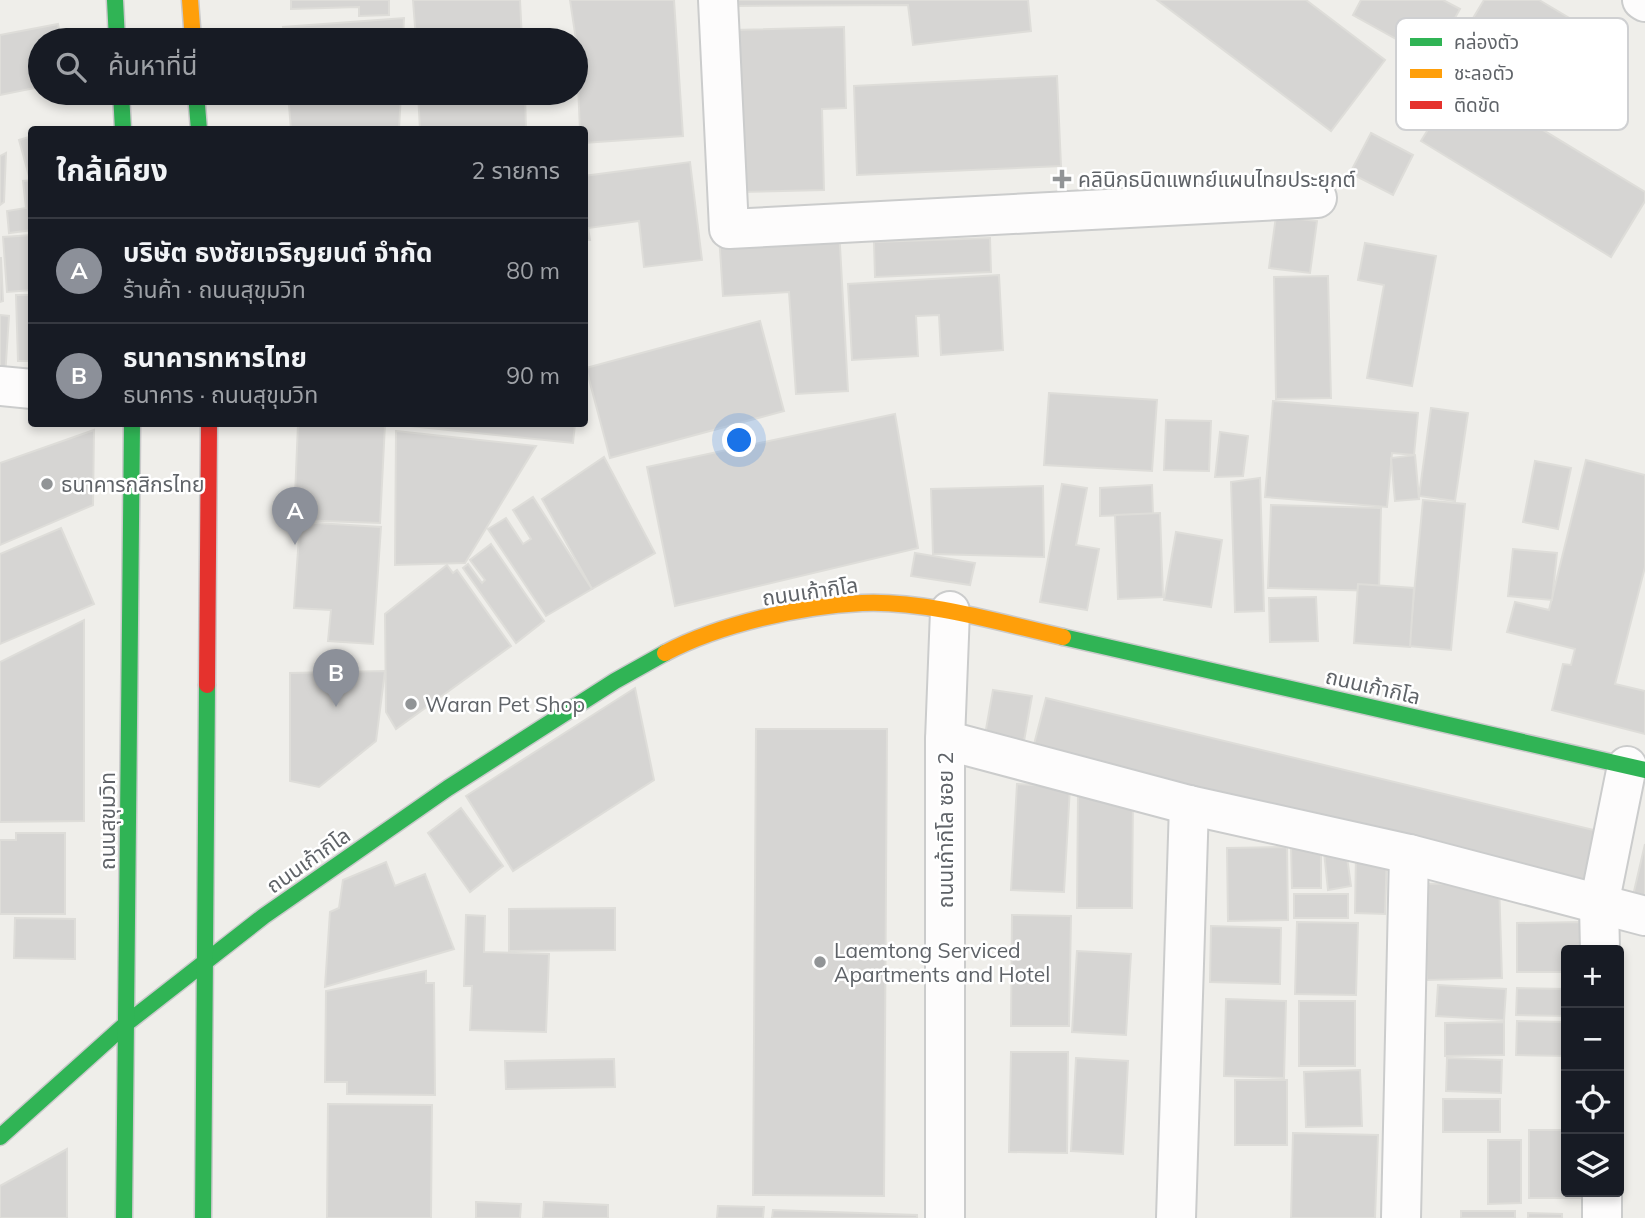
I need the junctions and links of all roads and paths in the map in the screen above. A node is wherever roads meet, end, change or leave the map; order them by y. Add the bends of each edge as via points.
1 (115, 0) edge
2 (190, 0) edge
3 (718, 0) edge
4 (116, 28) edge
5 (192, 28) edge
6 (122, 105) edge
7 (198, 105) edge
8 (123, 126) edge
9 (199, 126) edge
10 (1317, 198) dead end
11 (0, 386) edge
12 (28, 389) edge
13 (132, 427) edge
14 (209, 427) edge
15 (950, 611) junction
16 (946, 740) junction
17 (1636, 768) edge
18 (1189, 805) junction
19 (1409, 854) junction
20 (1600, 905) junction
21 (1645, 916) edge
22 (1600, 945) edge
23 (203, 962) junction
24 (127, 1023) junction
25 (0, 1137) edge
26 (1602, 1197) edge
27 (124, 1218) edge
28 (203, 1218) edge
29 (945, 1218) edge
30 (1176, 1218) edge
31 (1401, 1218) edge
32 (1602, 1218) edge

1 - 4 main road
2 - 5 main road
3 - 10 street via 729,229
6 - 8 main road
7 - 9 main road
11 - 12 street
13 - 24 main road, ถนนสุขุมวิท
14 - 23 main road
15 - 16 street, ถนนเก้ากิโล ซอย 2
15 - 17 main road, ถนนเก้ากิโล
15 - 23 main road, ถนนเก้ากิโล via 863,603 767,617 688,640 448,788
16 - 18 street
16 - 29 street, ถนนเก้ากิโล ซอย 2
17 - 20 street
18 - 19 street
18 - 30 street
19 - 20 street
19 - 31 street
20 - 21 street
20 - 22 street
23 - 24 main road, ถนนเก้ากิโล
23 - 28 main road
24 - 25 main road, ถนนเก้ากิโล
24 - 27 main road, ถนนสุขุมวิท
26 - 32 street

